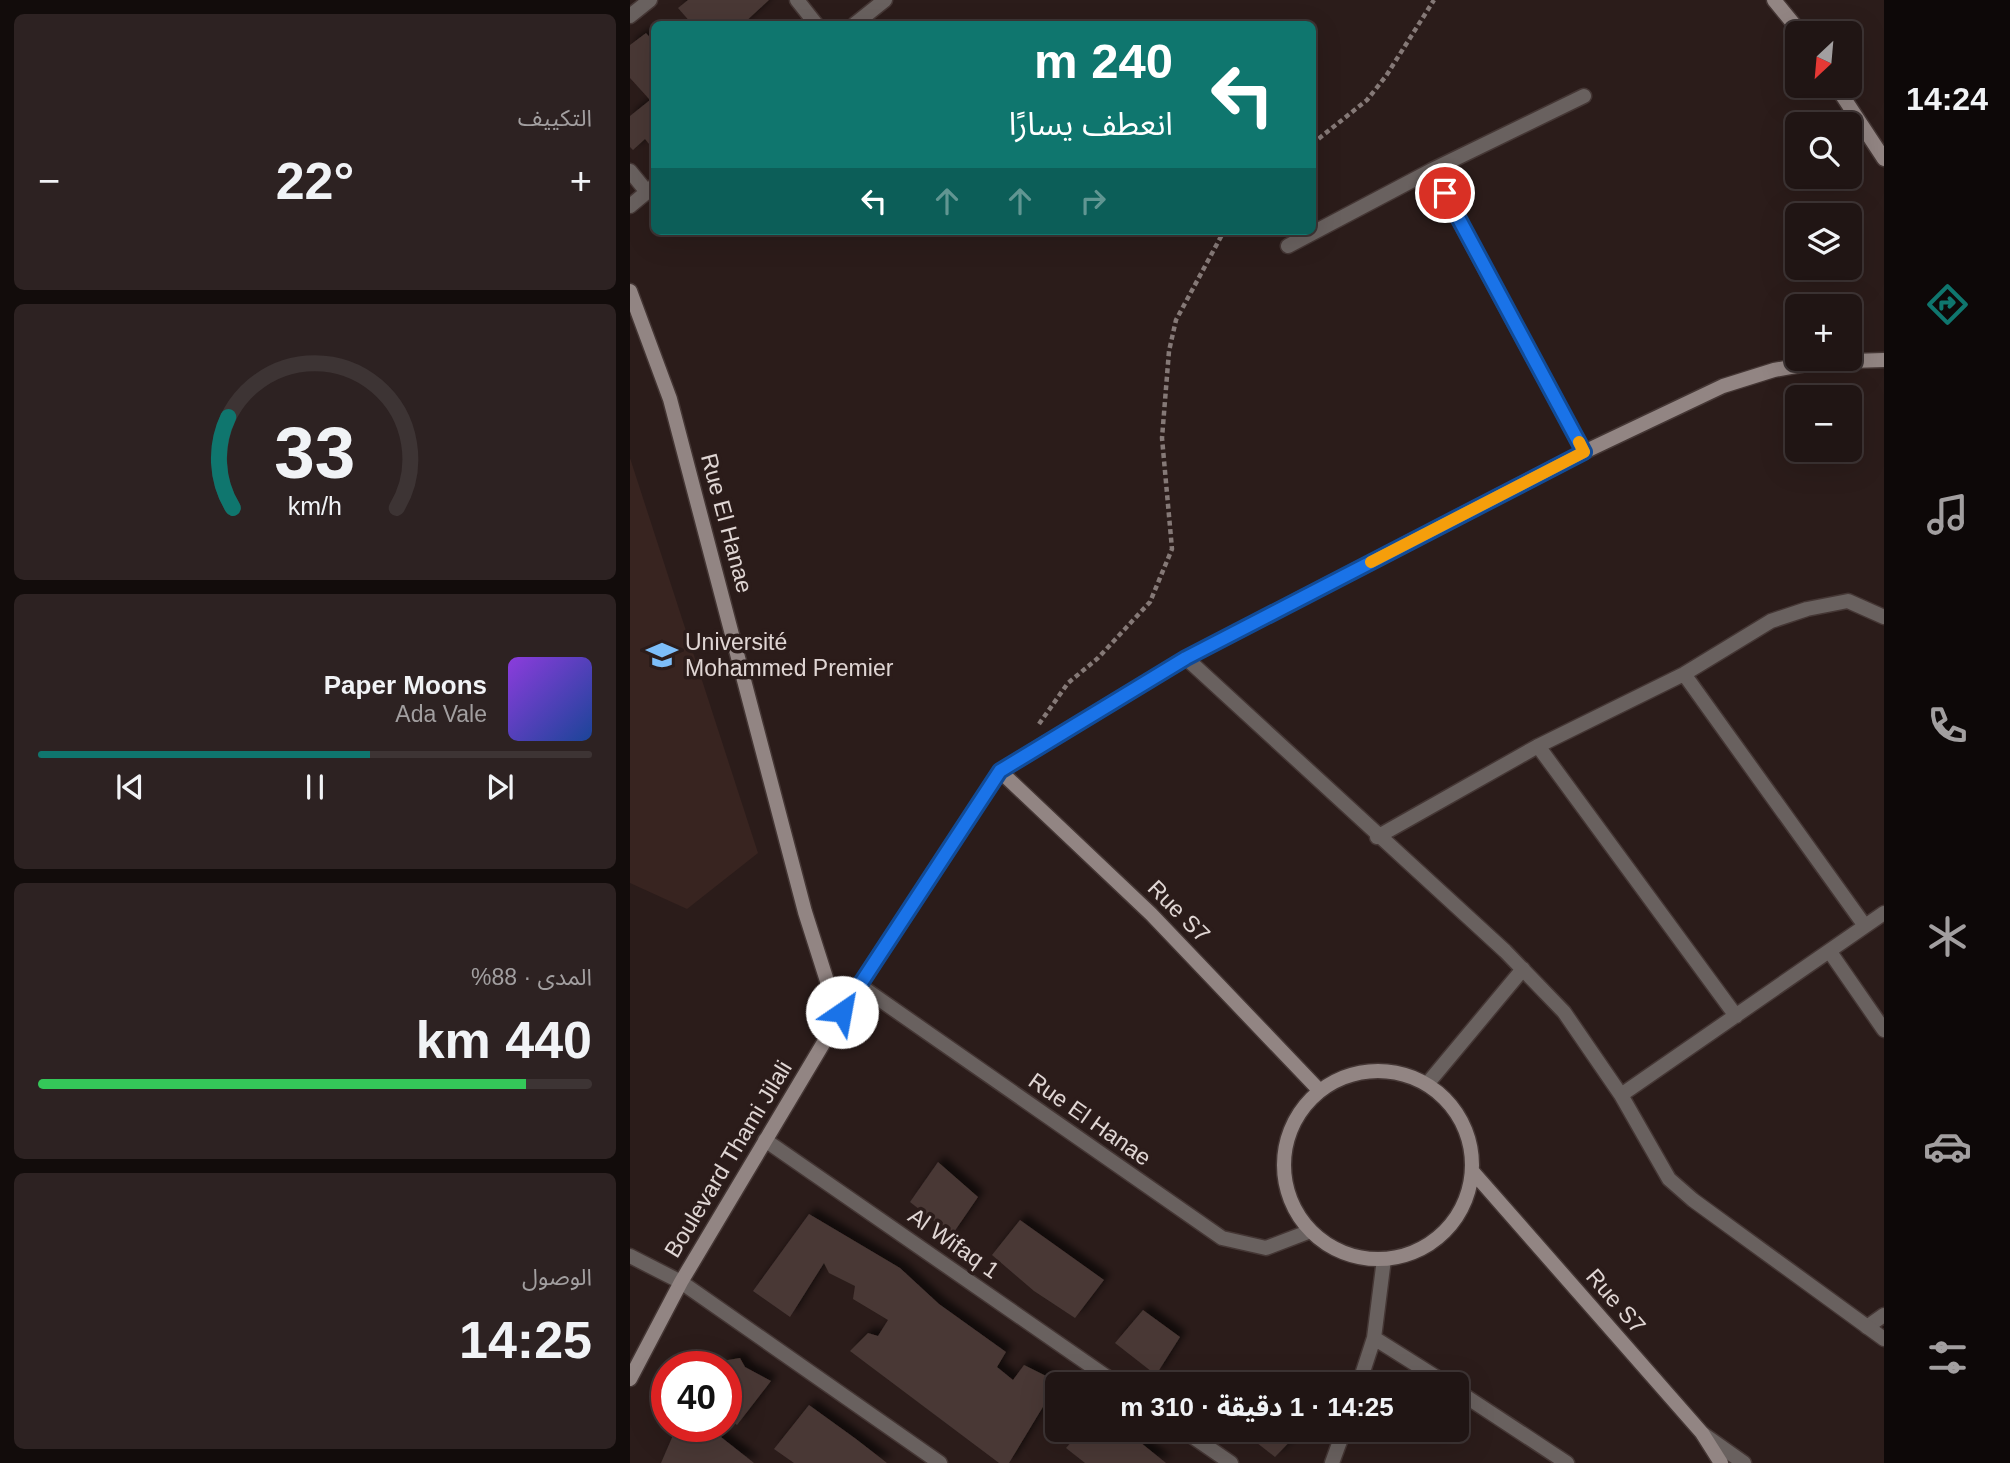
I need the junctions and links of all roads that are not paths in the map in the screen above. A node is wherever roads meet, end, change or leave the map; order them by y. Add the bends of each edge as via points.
1 (650, 0) edge
2 (797, 0) edge
3 (885, 0) edge
4 (1774, 0) edge
5 (630, 16) edge
6 (814, 21) edge
7 (859, 21) edge
8 (1791, 21) edge
9 (1584, 96) dead end
10 (1844, 98) edge
11 (1884, 159) edge
12 (1432, 170) junction
13 (630, 171) edge
14 (651, 189) edge
15 (630, 206) edge
16 (1316, 231) edge
17 (1309, 235) edge
18 (1288, 246) dead end
19 (630, 291) edge
20 (1884, 360) edge
21 (1584, 452) junction
22 (1884, 617) edge
23 (1186, 658) junction
24 (1685, 674) junction
25 (1538, 746) junction
26 (1000, 771) junction
27 (1377, 836) junction
28 (1884, 913) edge
29 (1865, 926) junction
30 (1830, 953) junction
31 (1523, 970) junction
32 (859, 985) junction
33 (842, 1012) junction
34 (1735, 1016) junction
35 (1884, 1030) edge
36 (1428, 1083) junction
37 (1319, 1090) junction
38 (1621, 1095) junction
39 (765, 1140) junction
40 (1473, 1172) junction
41 (1308, 1232) junction
42 (630, 1256) edge
43 (1384, 1259) junction
44 (681, 1282) junction
45 (1884, 1315) edge
46 (1867, 1327) junction
47 (1374, 1338) junction
48 (1884, 1339) edge
49 (1100, 1372) edge
50 (1363, 1372) edge
51 (1428, 1372) edge
52 (630, 1379) edge
53 (1469, 1399) edge
54 (1702, 1433) junction
55 (1200, 1442) edge
56 (1339, 1442) edge
57 (940, 1463) edge
58 (1231, 1463) edge
59 (1332, 1463) edge
60 (1567, 1463) edge
61 (1721, 1463) edge
62 (1744, 1463) edge

1 - 5 street
2 - 6 street
3 - 7 street
4 - 8 street
9 - 12 street
10 - 11 street
12 - 16 street
12 - 21 street
13 - 14 street
14 - 15 street
17 - 18 street
19 - 33 street, Rue El Hanae via 670,399 799,888 827,981
20 - 21 street, Boulevard Thami Jilali via 1818,362 1774,370 1723,386
21 - 23 street, Boulevard Thami Jilali
22 - 24 street via 1848,601 1807,609 1771,621
23 - 26 street, Boulevard Thami Jilali
23 - 27 street
24 - 25 street
24 - 29 street
25 - 27 street
25 - 34 street
26 - 32 street, Boulevard Thami Jilali
26 - 37 street, Rue S7 via 1151,914
27 - 31 street
28 - 29 street
29 - 30 street
30 - 34 street
30 - 35 street
31 - 36 street
31 - 38 street via 1564,1012
32 - 33 street, Boulevard Thami Jilali
32 - 41 street, Rue El Hanae via 1222,1238 1266,1248
33 - 39 street, Boulevard Thami Jilali
34 - 38 street
36 - 37 street via 1378,1070 1347,1075
36 - 40 street via 1457,1112 1470,1141
37 - 41 street via 1298,1113 1285,1142 1283,1174 1291,1205
38 - 46 street via 1669,1179
39 - 44 street, Boulevard Thami Jilali
39 - 49 street, Al Wifaq 1
40 - 43 street via 1467,1198 1454,1222 1435,1241
40 - 54 street, Rue S7
41 - 43 street via 1357,1257
42 - 44 street
43 - 47 street
44 - 52 street, Boulevard Thami Jilali
44 - 57 street
45 - 46 street
46 - 48 street
47 - 50 street
47 - 51 street
53 - 60 street
54 - 61 street, Rue S7
54 - 62 street
55 - 58 street
56 - 59 street

